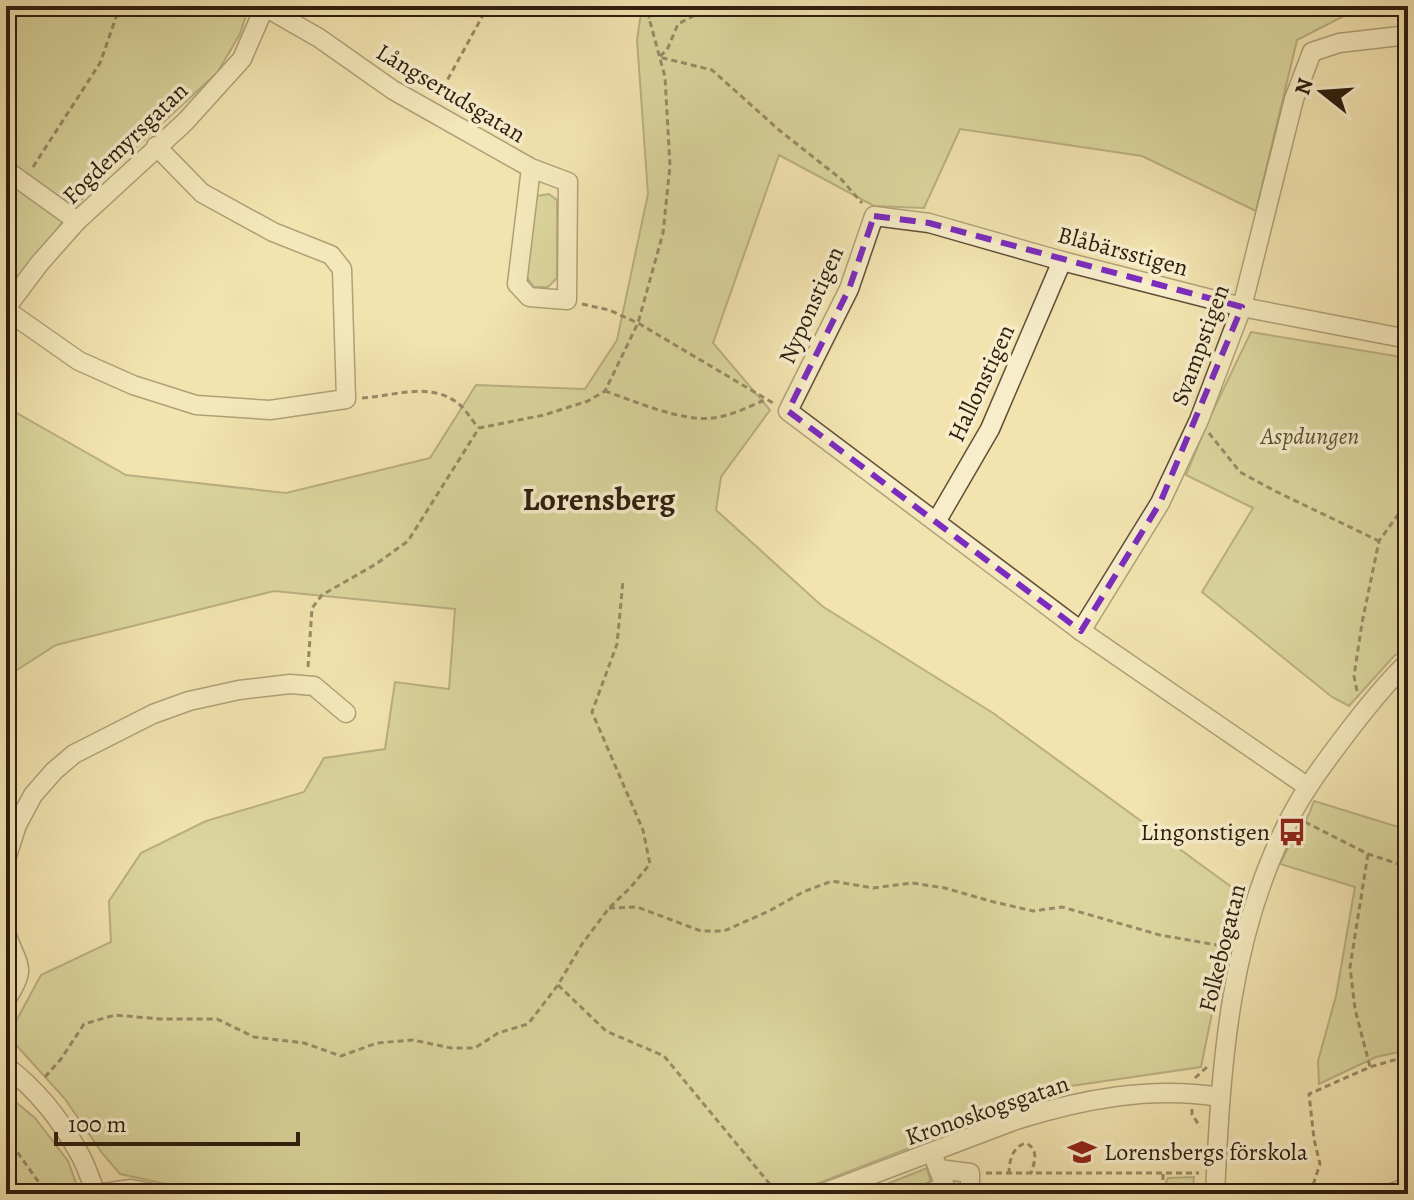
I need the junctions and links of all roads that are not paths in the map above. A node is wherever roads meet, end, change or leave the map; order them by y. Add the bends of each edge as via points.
1 (265, 6) edge
2 (1408, 35) edge
3 (156, 146) junction
4 (531, 168) junction
5 (6, 170) edge
6 (874, 216) joint
7 (77, 221) junction
8 (1062, 261) junction
9 (1242, 307) junction
10 (6, 309) edge
11 (1408, 339) edge
12 (936, 522) junction
13 (1081, 631) junction
14 (1408, 662) edge
15 (346, 713) dead end
16 (1308, 787) junction
17 (6, 859) edge
18 (6, 933) edge
19 (6, 1000) edge
20 (6, 1066) edge
21 (1220, 1097) junction
22 (935, 1161) junction
23 (1408, 1187) edge
24 (96, 1194) edge
25 (158, 1194) edge
26 (821, 1194) edge
27 (926, 1194) edge
28 (970, 1194) edge
29 (1215, 1194) edge
30 (1389, 1194) edge

1 - 3 street, Fogdemyrsgatan via 242,59
1 - 4 street, Långserudsgatan via 393,90
2 - 9 street, Svampstigen via 1339,43 1312,52 1294,99
3 - 7 street, Fogdemyrsgatan
3 - 10 street via 202,193 273,232 331,255 342,269 346,399 270,410 196,405 79,361
4 - 4 street, Långserudsgatan via 517,284 529,297 567,300 568,182
5 - 7 street
6 - 8 street, Blåbärsstigen via 929,223
6 - 12 street, Nyponstigen via 849,289 788,411
7 - 10 street, Fogdemyrsgatan
8 - 9 street, Blåbärsstigen
8 - 12 street, Hallonstigen via 990,429
9 - 11 street, Blåbärsstigen
9 - 13 street, Svampstigen via 1160,503
12 - 13 street
13 - 16 street
14 - 16 street, Folkebogatan via 1370,703
15 - 17 street via 314,686 290,684 189,701 153,714 74,754 54,771 33,795
16 - 21 street, Folkebogatan via 1266,871 1246,931
18 - 19 street via 20,967
20 - 24 street via 60,1121
21 - 22 street, Kronoskogsgatan via 1162,1092 1047,1110
21 - 29 street, Folkebogatan
22 - 26 street, Kronoskogsgatan
22 - 27 street via 945,1186
22 - 28 street via 970,1173
23 - 30 street
24 - 25 street via 131,1189

